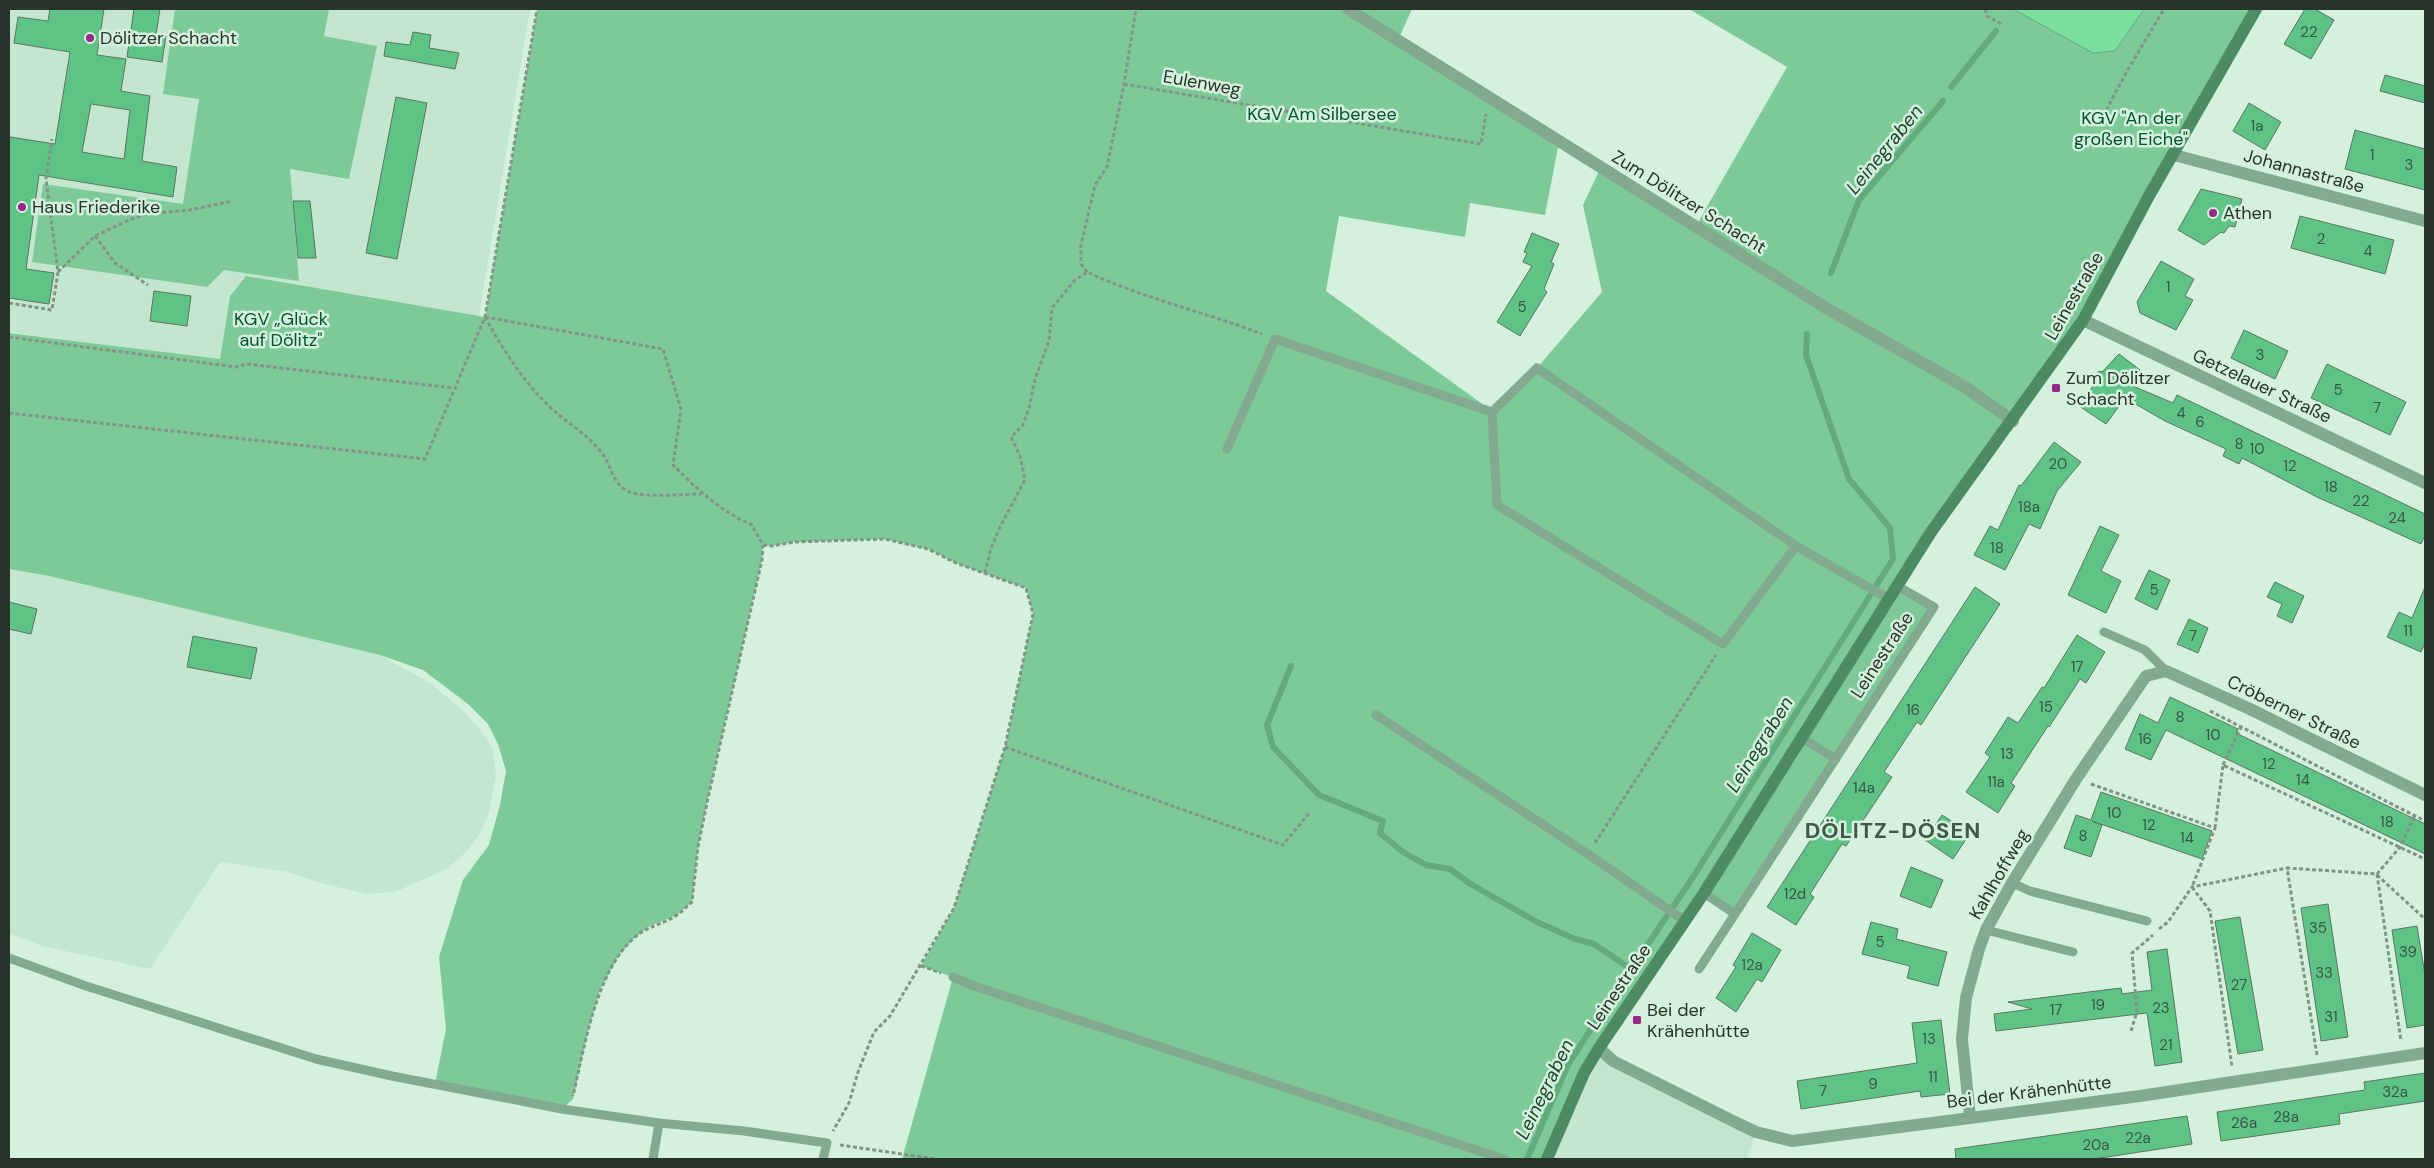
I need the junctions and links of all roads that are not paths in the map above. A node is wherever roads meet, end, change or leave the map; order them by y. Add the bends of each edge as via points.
1 (1348, 9) edge
2 (2256, 9) edge
3 (2174, 155) junction
4 (2425, 221) edge
5 (2083, 320) junction
6 (1492, 412) junction
7 (2013, 421) junction
8 (1228, 449) dead end
9 (2425, 483) edge
10 (1796, 546) junction
11 (1897, 586) junction
12 (1884, 596) junction
13 (2104, 632) dead end
14 (2166, 671) junction
15 (1376, 715) dead end
16 (1802, 738) junction
17 (1836, 758) junction
18 (2425, 795) edge
19 (2012, 883) junction
20 (1704, 893) junction
21 (1735, 914) junction
22 (1680, 918) junction
23 (2147, 921) dead end
24 (1986, 930) junction
25 (2072, 952) dead end
26 (9, 958) edge
27 (1699, 969) dead end
28 (953, 977) road end
29 (1599, 1048) junction
30 (2425, 1053) edge
31 (1970, 1117) junction
32 (660, 1123) junction
33 (653, 1159) edge
34 (823, 1159) edge
35 (1504, 1159) edge
36 (1547, 1159) edge

1 - 7 street, Zum Dölitzer Schacht via 1826,308 1966,387
2 - 3 main road, Leinestraße
3 - 4 street, Johannastraße
3 - 5 main road, Leinestraße
5 - 7 main road, Leinestraße
5 - 9 street, Getzelauer Straße
6 - 8 lane via 1275,339
6 - 10 lane via 1537,368
6 - 10 lane via 1497,505 1723,644
7 - 11 main road, Leinestraße via 1931,532
10 - 12 lane
11 - 12 main road, Leinestraße
11 - 17 lane, Leinestraße via 1934,607
12 - 16 main road, Leinestraße
13 - 14 lane via 2145,650
14 - 18 street, Cröberner Straße
14 - 19 street, Kahlhoffweg via 2146,676 2076,779
15 - 22 lane
16 - 17 lane
16 - 20 main road, Leinestraße
17 - 21 lane, Leinestraße
19 - 23 lane via 2030,891
19 - 24 street, Kahlhoffweg
20 - 21 lane
20 - 22 main road, Leinestraße
21 - 27 lane, Leinestraße
22 - 29 main road, Leinestraße
24 - 25 lane
24 - 31 street, Kahlhoffweg via 1966,998 1962,1039
26 - 32 lane via 86,986 316,1059 562,1109
28 - 35 lane
29 - 31 street, Bei der Krähenhütte via 1613,1061 1756,1132 1778,1138 1813,1140
29 - 36 main road, Leinestraße via 1584,1074
30 - 31 street, Bei der Krähenhütte
32 - 33 lane
32 - 34 lane via 827,1143

